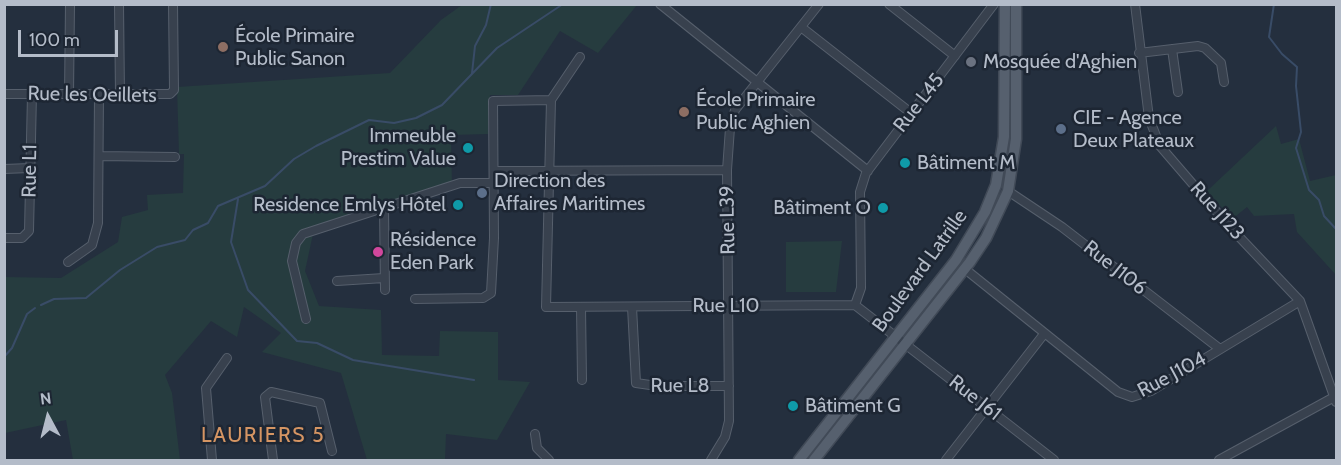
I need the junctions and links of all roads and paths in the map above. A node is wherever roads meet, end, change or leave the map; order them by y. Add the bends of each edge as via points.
1 (69, 4) edge
2 (119, 4) edge
3 (173, 4) edge
4 (660, 4) edge
5 (819, 4) edge
6 (889, 4) edge
7 (994, 4) edge
8 (1005, 4) edge
9 (1016, 4) edge
10 (1135, 4) edge
11 (801, 27) junction
12 (1172, 49) junction
13 (1139, 52) junction
14 (955, 56) junction
15 (580, 57) dead end
16 (758, 81) junction
17 (1224, 82) dead end
18 (1178, 92) dead end
19 (4, 94) edge
20 (32, 94) junction
21 (69, 94) junction
22 (99, 95) junction
23 (120, 96) junction
24 (551, 100) junction
25 (911, 112) junction
26 (99, 156) junction
27 (175, 157) dead end
28 (30, 168) junction
29 (4, 169) edge
30 (548, 169) junction
31 (727, 170) junction
32 (494, 171) junction
33 (867, 172) junction
34 (494, 183) junction
35 (1008, 191) junction
36 (384, 207) junction
37 (4, 238) edge
38 (68, 262) dead end
39 (965, 269) junction
40 (384, 278) junction
41 (337, 281) dead end
42 (385, 290) dead end
43 (415, 299) dead end
44 (1300, 301) junction
45 (855, 305) junction
46 (730, 306) junction
47 (581, 307) junction
48 (632, 307) junction
49 (306, 319) dead end
50 (1044, 334) junction
51 (901, 339) junction
52 (1220, 349) junction
53 (227, 358) dead end
54 (582, 380) dead end
55 (729, 386) junction
56 (1336, 399) edge
57 (987, 407) junction
58 (535, 434) dead end
59 (332, 451) dead end
60 (212, 460) edge
61 (273, 460) edge
62 (549, 460) edge
63 (711, 460) edge
64 (799, 460) edge
65 (814, 460) edge
66 (945, 460) edge
67 (1054, 460) edge
68 (1219, 460) edge

1 - 21 street
2 - 23 street
3 - 23 street, Rue les Oeillets via 172,93
4 - 16 street
5 - 11 street, Rue L39
6 - 14 street
7 - 14 street, Rue L45
8 - 51 main road, Boulevard Latrille via 1004,137 996,185 966,245
9 - 35 main road, Boulevard Latrille via 1016,139
10 - 13 street, Rue J123
11 - 16 street, Rue L39
11 - 25 street
12 - 13 street
12 - 17 street via 1205,48 1221,63
12 - 18 street
13 - 44 street, Rue J123 via 1149,118 1160,146
14 - 25 street, Rue L45
15 - 24 street
16 - 31 street, Rue L39 via 735,110 728,137
16 - 33 street
19 - 20 street, Rue les Oeillets
20 - 21 street, Rue les Oeillets
20 - 28 street, Rue L1
21 - 22 street, Rue les Oeillets
22 - 23 street, Rue les Oeillets
22 - 26 street
24 - 30 street
24 - 32 street via 493,101
25 - 33 street, Rue L45
26 - 27 street
26 - 38 street via 98,223 92,243
28 - 29 street
28 - 37 street, Rue L1 via 29,231 25,237
30 - 31 street
30 - 32 street
30 - 47 street, Rue L10 via 546,307
31 - 46 street, Rue L39
32 - 34 street
33 - 45 street via 860,192 861,288
34 - 36 street via 460,183
34 - 43 street via 491,293 483,298
35 - 39 main road, Boulevard Latrille via 986,238
35 - 52 street, Rue J106 via 1062,227
36 - 40 street
36 - 49 street via 303,234 296,243 292,261
39 - 50 street, Rue J104
39 - 51 main road, Boulevard Latrille
40 - 41 street
40 - 42 street
44 - 52 street, Rue J104
44 - 56 street, Rue J123
45 - 46 street, Rue L10
45 - 51 street
46 - 48 street, Rue L10
46 - 55 street, Rue L39
47 - 48 street, Rue L10
47 - 54 street
48 - 55 street, Rue L8 via 636,383
50 - 52 street, Rue J104 via 1118,392 1132,397 1151,391
50 - 57 street
51 - 57 street, Rue J61
51 - 64 main road, Boulevard Latrille
51 - 65 main road, Boulevard Latrille
53 - 60 street via 206,388
55 - 63 street, Rue L39 via 729,421 725,437
56 - 68 street
57 - 66 street
57 - 67 street, Rue J61
58 - 62 street via 537,448
59 - 61 street via 320,403 271,392 265,396

